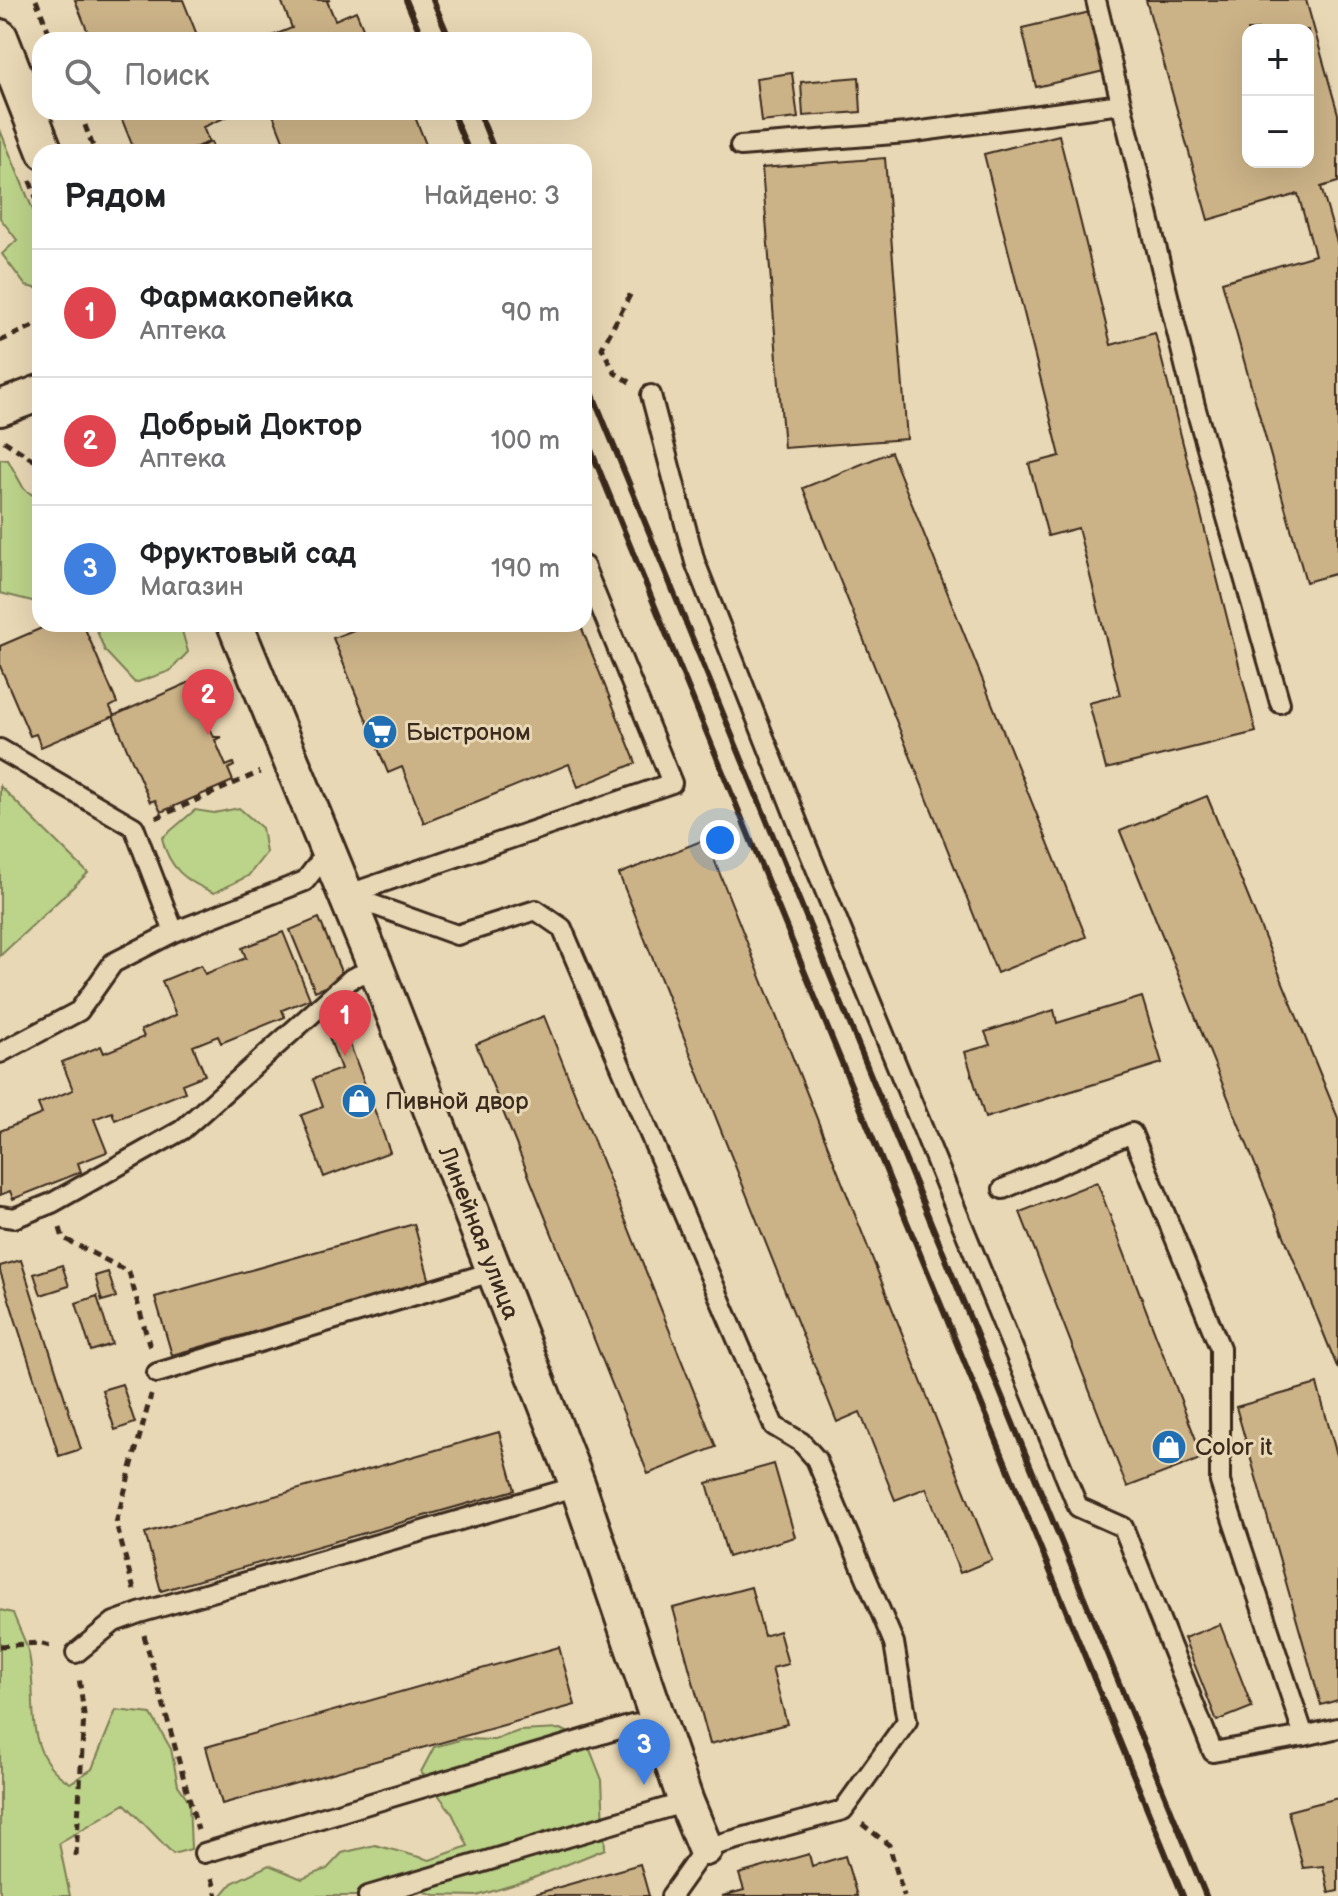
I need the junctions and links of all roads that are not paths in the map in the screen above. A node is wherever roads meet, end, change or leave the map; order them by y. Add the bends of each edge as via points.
1 (1096, 0) edge
2 (0, 37) edge
3 (1121, 104) junction
4 (32, 119) edge
5 (32, 120) edge
6 (42, 144) edge
7 (740, 146) dead end
8 (651, 395) road end
9 (32, 396) edge
10 (0, 408) edge
11 (592, 586) edge
12 (238, 632) edge
13 (1280, 703) dead end
14 (0, 749) edge
15 (328, 851) junction
16 (346, 895) junction
17 (174, 932) junction
18 (376, 968) junction
19 (0, 1053) edge
20 (1003, 1189) dead end
21 (0, 1216) edge
22 (495, 1271) junction
23 (157, 1373) road end
24 (578, 1486) junction
25 (76, 1653) road end
26 (658, 1722) junction
27 (1338, 1728) edge
28 (1304, 1736) junction
29 (686, 1802) junction
30 (705, 1848) junction
31 (204, 1853) dead end
32 (368, 1896) edge
33 (671, 1896) edge

1 - 3 lane
2 - 4 street
3 - 7 lane via 907,133
3 - 13 lane via 1195,406
5 - 6 street
8 - 28 lane via 695,562 1078,1507 1123,1527 1213,1752
9 - 10 street
11 - 16 lane via 672,783
12 - 15 street, Линейная улица
14 - 17 lane via 134,827
15 - 16 street, Линейная улица
15 - 17 lane via 305,881
16 - 18 street, Линейная улица
16 - 30 lane via 457,935 536,910 562,928 774,1426 801,1442 816,1459 894,1643 907,1721 843,1810
17 - 19 lane via 113,963 79,1011
18 - 21 lane via 352,978 182,1130 52,1203 14,1218
18 - 22 street, Линейная улица
20 - 28 lane via 1132,1133 1220,1348 1220,1482
22 - 23 lane
22 - 24 street, Линейная улица
24 - 25 lane via 139,1613 114,1622
24 - 26 street, Линейная улица
26 - 29 street, Линейная улица
26 - 31 lane via 632,1725
27 - 28 lane
29 - 30 street, Линейная улица
29 - 32 lane
30 - 33 lane

